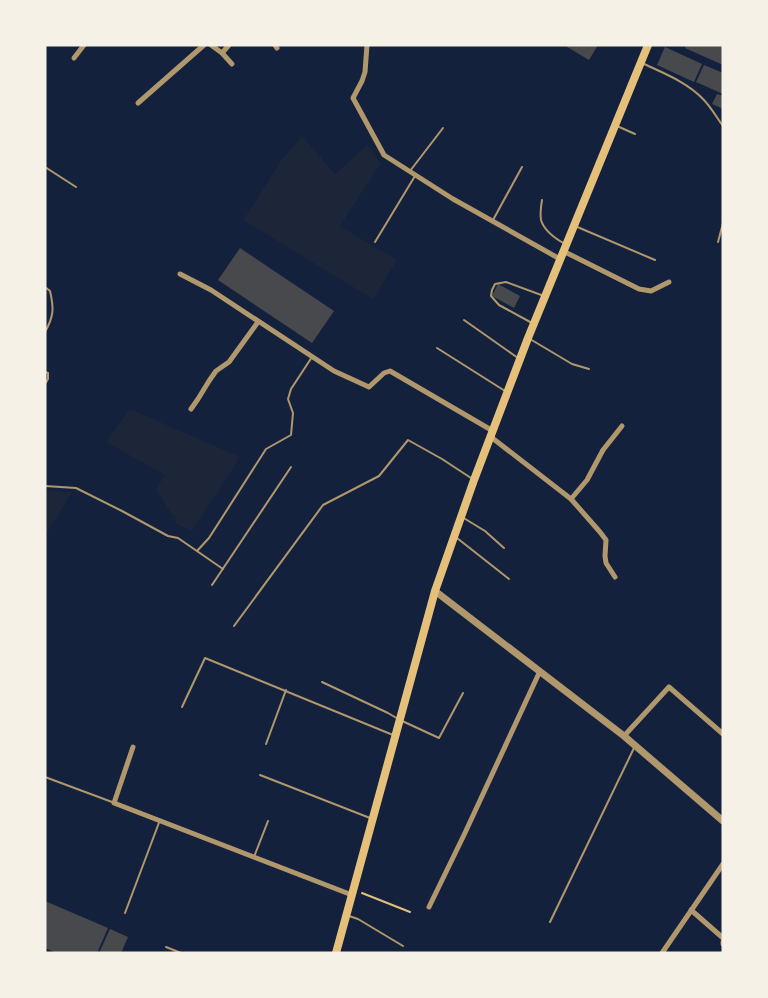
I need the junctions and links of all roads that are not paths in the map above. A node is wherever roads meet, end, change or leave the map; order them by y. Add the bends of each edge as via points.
1 (84, 45) edge
2 (204, 45) edge
3 (211, 45) edge
4 (229, 45) edge
5 (366, 45) edge
6 (648, 45) edge
7 (222, 53) junction
8 (74, 58) dead end
9 (641, 62) junction
10 (232, 64) dead end
11 (138, 103) dead end
12 (615, 125) junction
13 (723, 126) edge
14 (443, 128) dead end
15 (635, 134) dead end
16 (45, 166) edge
17 (522, 167) dead end
18 (412, 174) junction
19 (76, 187) dead end
20 (542, 200) dead end
21 (493, 221) junction
22 (723, 224) edge
23 (573, 226) junction
24 (375, 243) dead end
25 (718, 243) dead end
26 (563, 251) junction
27 (655, 260) dead end
28 (180, 274) dead end
29 (669, 282) dead end
30 (45, 287) edge
31 (545, 297) junction
32 (464, 320) dead end
33 (258, 322) junction
34 (534, 324) junction
35 (45, 332) edge
36 (528, 338) junction
37 (437, 348) dead end
38 (312, 357) junction
39 (520, 360) junction
40 (589, 369) dead end
41 (45, 372) edge
42 (45, 384) edge
43 (508, 393) junction
44 (191, 409) dead end
45 (622, 426) dead end
46 (492, 434) junction
47 (291, 467) dead end
48 (474, 480) junction
49 (45, 486) edge
50 (571, 499) junction
51 (462, 517) junction
52 (455, 536) junction
53 (504, 548) dead end
54 (197, 551) junction
55 (223, 569) junction
56 (615, 577) dead end
57 (509, 579) dead end
58 (212, 585) dead end
59 (435, 591) junction
60 (234, 626) dead end
61 (540, 671) junction
62 (322, 682) dead end
63 (286, 690) junction
64 (463, 693) dead end
65 (182, 707) dead end
66 (400, 720) junction
67 (723, 734) edge
68 (396, 736) junction
69 (624, 736) junction
70 (266, 744) dead end
71 (635, 745) junction
72 (133, 747) dead end
73 (260, 775) dead end
74 (45, 777) edge
75 (114, 803) junction
76 (373, 819) junction
77 (160, 820) junction
78 (268, 821) dead end
79 (723, 821) edge
80 (254, 857) junction
81 (723, 864) edge
82 (718, 872) junction
83 (723, 876) edge
84 (353, 892) junction
85 (429, 907) dead end
86 (691, 910) junction
87 (125, 912) dead end
88 (347, 915) junction
89 (550, 922) dead end
90 (723, 938) edge
91 (403, 946) dead end
92 (166, 947) dead end
93 (664, 951) edge
94 (181, 953) edge
95 (336, 953) edge
96 (671, 953) edge

1 - 8 street
2 - 11 street
3 - 7 street
4 - 7 street
5 - 18 street via 362,81 353,98 384,155
6 - 9 main road
7 - 10 street
9 - 12 main road
9 - 13 lane via 692,89
12 - 15 lane
12 - 23 main road
14 - 18 lane
16 - 19 lane
17 - 21 lane
18 - 21 street
18 - 24 lane
20 - 26 lane via 541,219
21 - 26 street
22 - 25 lane
23 - 26 main road
23 - 27 lane
26 - 29 street via 639,289 651,291
26 - 31 main road
28 - 33 street via 212,290
30 - 35 lane via 53,305
31 - 34 main road
31 - 34 lane via 506,282 493,287 491,296 499,305
32 - 39 lane
33 - 38 street
33 - 44 street via 229,362 216,371
34 - 36 main road
36 - 39 main road
36 - 40 lane via 572,364
37 - 43 lane
38 - 46 street via 369,387 390,371
38 - 54 lane via 288,399 293,413 291,435 266,449
39 - 43 main road
41 - 42 lane
43 - 46 main road
45 - 50 street
46 - 48 main road
46 - 50 street
47 - 55 lane
48 - 51 main road
48 - 60 lane via 408,440 379,476 323,505
49 - 54 lane via 76,488
50 - 56 street via 606,540 604,556
51 - 52 main road
51 - 53 lane
52 - 57 lane
52 - 59 main road
54 - 55 lane
55 - 58 lane
59 - 61 street
59 - 66 main road
61 - 69 street
61 - 85 street
62 - 66 lane
63 - 65 lane via 205,658
63 - 68 lane
63 - 70 lane
64 - 66 lane via 439,738
66 - 68 main road
67 - 69 street via 669,687
68 - 76 main road
69 - 71 street
71 - 79 street
71 - 89 lane
72 - 75 street
73 - 76 lane
74 - 75 lane
75 - 77 street
76 - 84 main road
77 - 80 street
77 - 87 lane
78 - 80 lane
80 - 84 street
81 - 82 street
82 - 83 street
82 - 86 street
84 - 88 main road
86 - 90 street
86 - 93 street
88 - 91 lane
88 - 95 main road
92 - 94 lane
93 - 96 street

